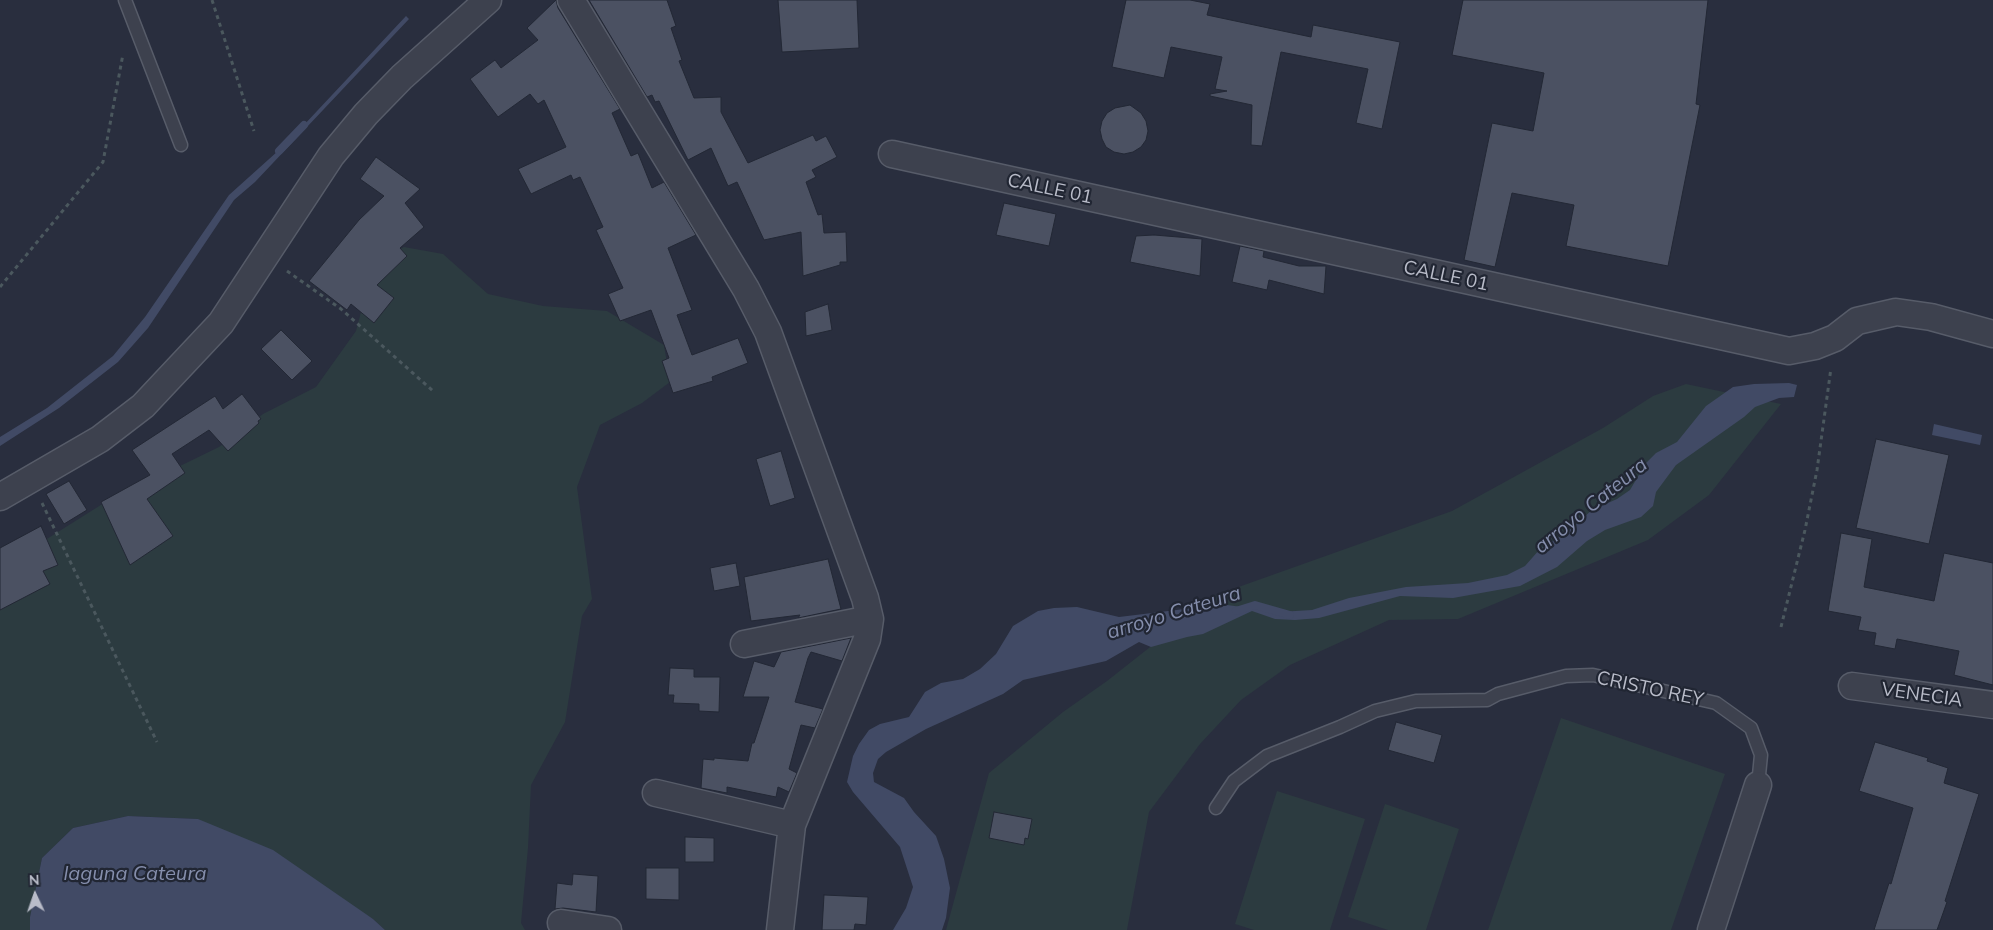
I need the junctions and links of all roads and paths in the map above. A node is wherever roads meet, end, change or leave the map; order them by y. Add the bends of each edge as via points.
1 (125, 0) edge
2 (212, 0) edge
3 (488, 0) edge
4 (570, 0) edge
5 (131, 14) junction
6 (254, 131) dead end
7 (181, 145) dead end
8 (892, 154) dead end
9 (266, 256) junction
10 (0, 287) edge
11 (1993, 334) edge
12 (1835, 338) junction
13 (433, 391) dead end
14 (30, 480) junction
15 (0, 498) edge
16 (870, 619) junction
17 (1781, 628) dead end
18 (744, 644) dead end
19 (1852, 686) dead end
20 (1993, 705) edge
21 (157, 742) dead end
22 (1758, 785) joint
23 (656, 793) dead end
24 (1216, 808) dead end
25 (792, 825) junction
26 (561, 923) dead end
27 (608, 930) edge
28 (780, 930) edge
29 (1711, 930) edge

1 - 5 lane
2 - 6 path
3 - 9 street via 366,114 332,156
4 - 16 street via 746,289 768,332 862,588
5 - 7 lane
5 - 10 path via 103,162
8 - 12 street, CALLE 01 via 1789,352
9 - 13 path via 341,309
9 - 14 street via 221,323 143,406 100,439
11 - 12 street, CALLE 01 via 1931,317 1896,312 1857,322
12 - 17 path via 1817,470
14 - 15 street
14 - 21 path
16 - 18 street
16 - 25 street via 867,639
19 - 20 street, VENECIA
22 - 24 lane, CRISTO REY via 1761,755 1752,728 1716,704 1593,674 1566,676 1498,694 1487,700 1416,701 1375,711 1267,756 1234,781
22 - 29 street, CRISTO REY
23 - 25 street
25 - 28 street
26 - 27 street

